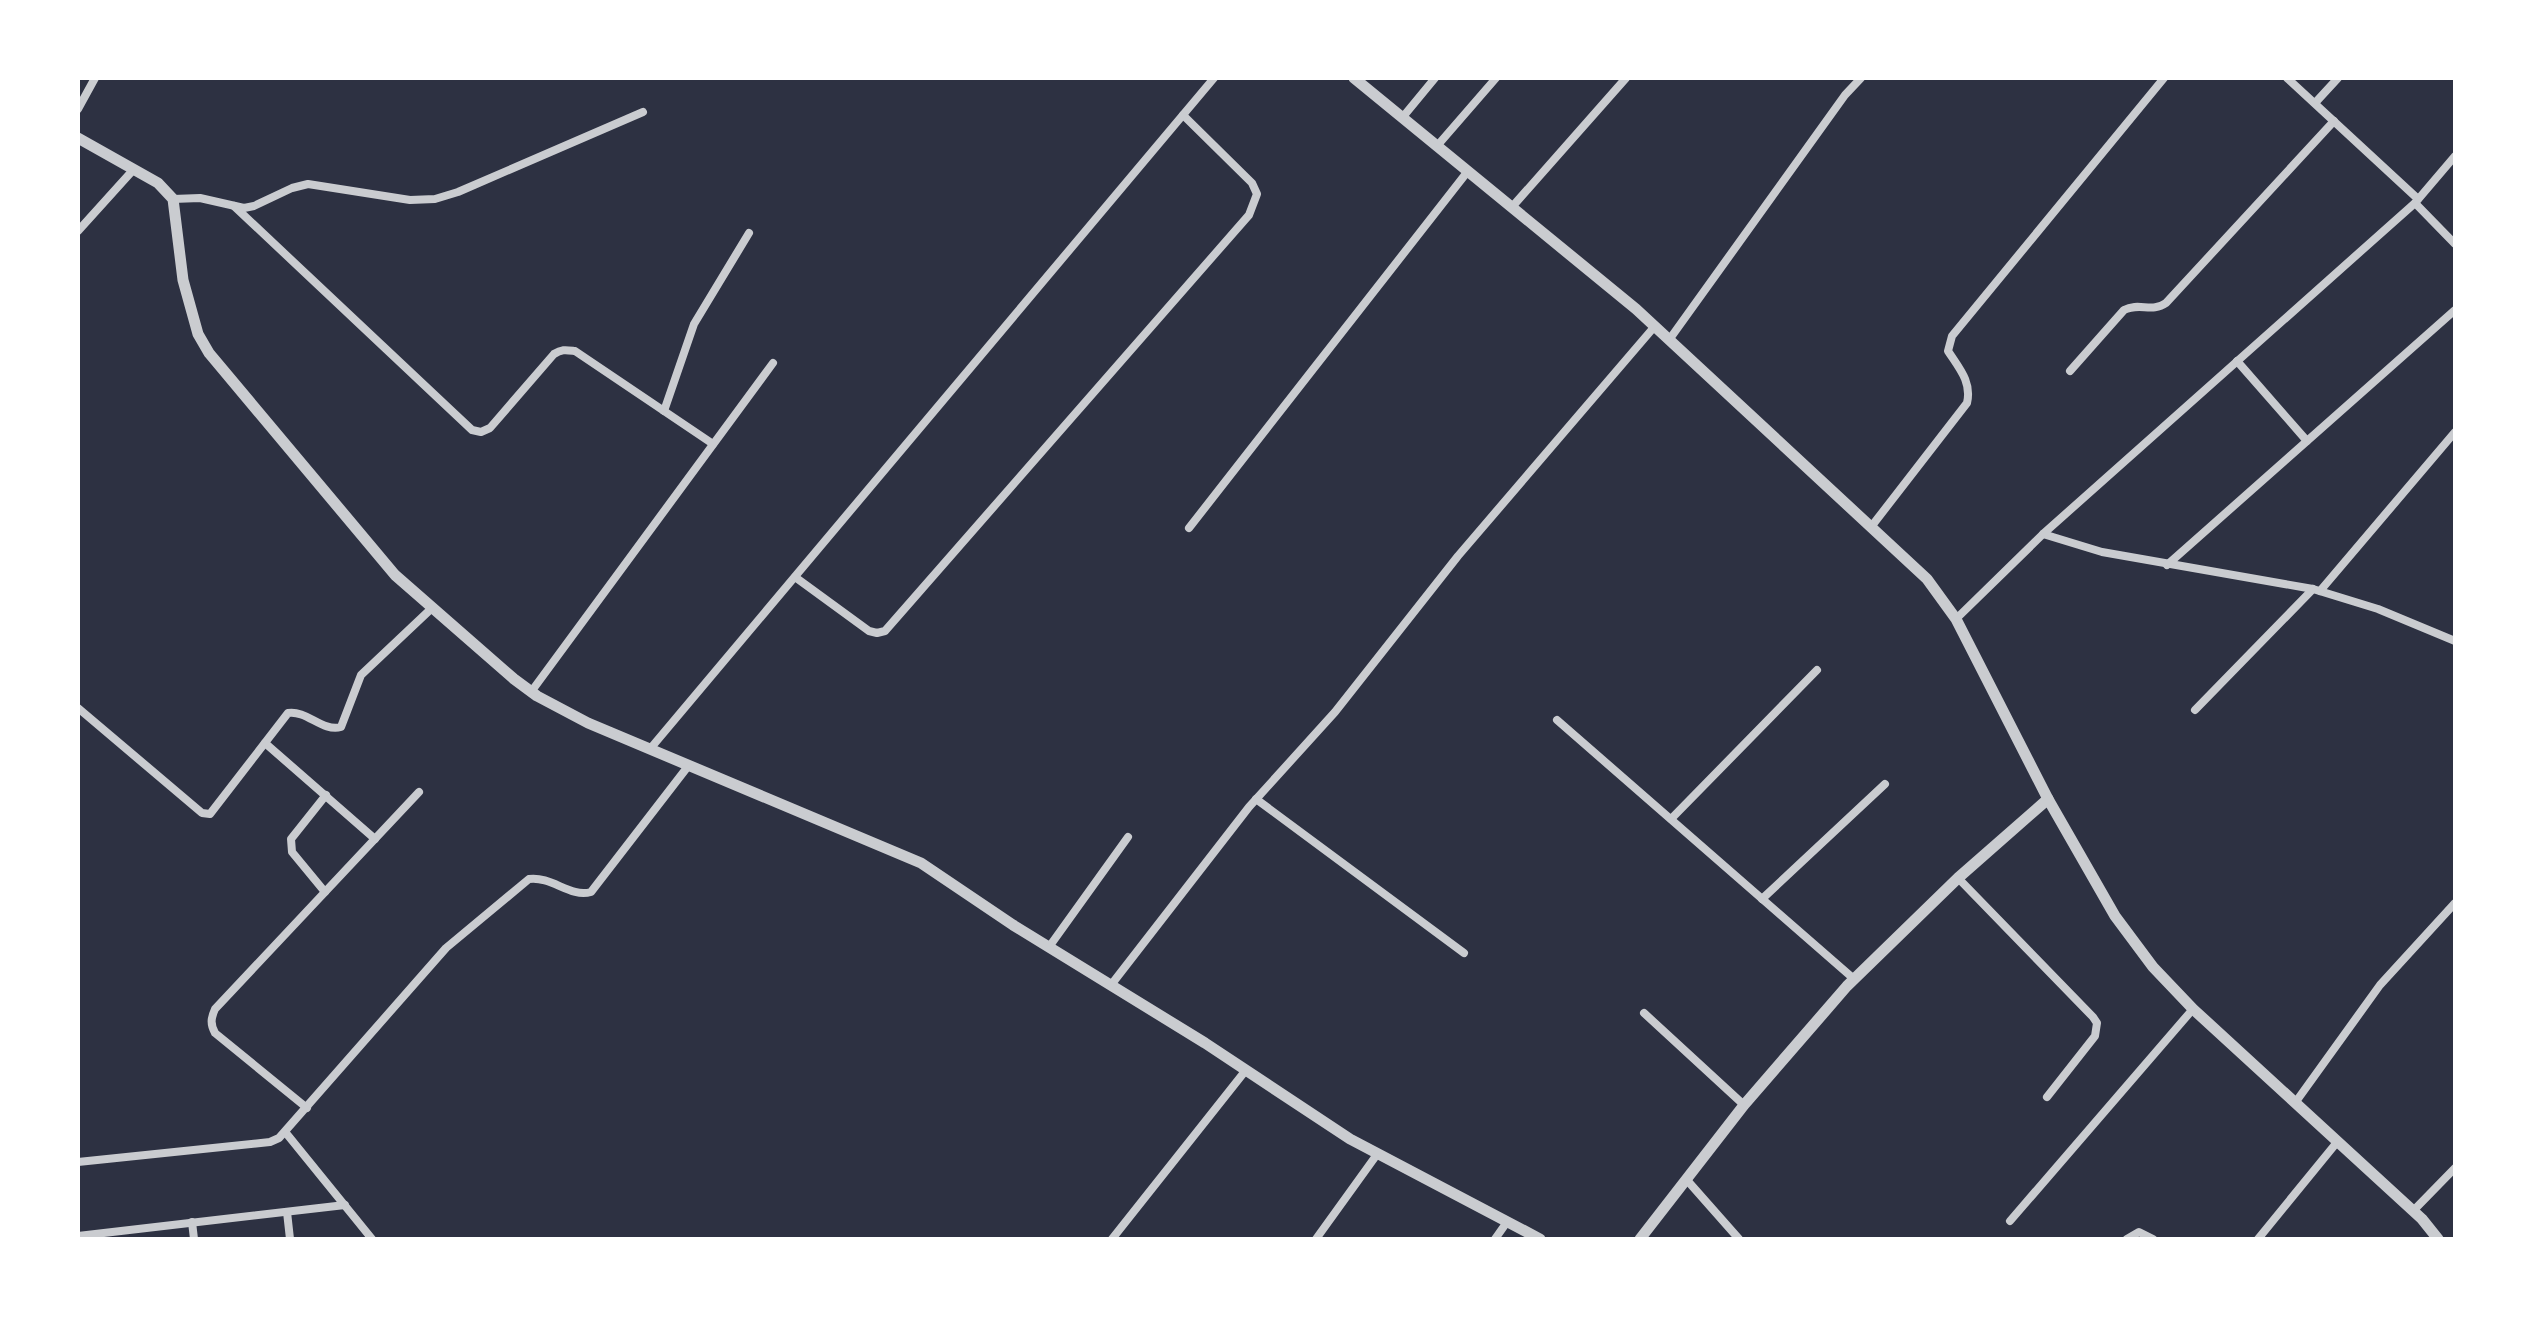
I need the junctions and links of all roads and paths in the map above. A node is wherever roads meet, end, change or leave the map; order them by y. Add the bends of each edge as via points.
1 (95, 78) edge
2 (1214, 78) edge
3 (1354, 78) edge
4 (1435, 78) edge
5 (1496, 78) edge
6 (1626, 78) edge
7 (1861, 78) edge
8 (2164, 78) edge
9 (2287, 78) edge
10 (2338, 78) edge
11 (2315, 103) junction
12 (78, 109) edge
13 (643, 112) dead end
14 (1183, 115) junction
15 (1402, 118) junction
16 (2334, 121) junction
17 (78, 138) edge
18 (1437, 146) junction
19 (2455, 156) edge
20 (134, 169) junction
21 (1468, 171) junction
22 (173, 199) junction
23 (2416, 201) junction
24 (234, 206) junction
25 (1512, 207) junction
26 (78, 231) edge
27 (749, 233) dead end
28 (2455, 244) edge
29 (2455, 310) edge
30 (1655, 326) junction
31 (1669, 340) junction
32 (2237, 361) junction
33 (773, 363) dead end
34 (2070, 371) dead end
35 (664, 411) junction
36 (2455, 432) edge
37 (2307, 441) junction
38 (713, 444) junction
39 (1871, 527) junction
40 (1189, 528) dead end
41 (2043, 534) junction
42 (2167, 565) junction
43 (795, 577) junction
44 (2317, 590) junction
45 (432, 608) junction
46 (1956, 619) junction
47 (2455, 641) edge
48 (1817, 670) dead end
49 (531, 692) junction
50 (78, 708) edge
51 (2195, 710) dead end
52 (1557, 720) dead end
53 (265, 743) junction
54 (650, 749) junction
55 (689, 765) junction
56 (1885, 784) dead end
57 (419, 792) dead end
58 (326, 795) junction
59 (1256, 799) junction
60 (2048, 799) junction
61 (1671, 819) junction
62 (1128, 837) dead end
63 (375, 839) junction
64 (1958, 878) junction
65 (325, 892) junction
66 (1762, 899) junction
67 (2455, 903) edge
68 (1049, 947) junction
69 (1464, 953) dead end
70 (1854, 979) junction
71 (1111, 985) junction
72 (2193, 1009) junction
73 (1644, 1013) dead end
74 (1246, 1070) junction
75 (2047, 1097) dead end
76 (2295, 1103) junction
77 (1744, 1105) junction
78 (307, 1108) junction
79 (286, 1133) junction
80 (2338, 1141) junction
81 (1378, 1153) junction
82 (78, 1162) edge
83 (2455, 1168) edge
84 (1686, 1179) junction
85 (345, 1205) junction
86 (2413, 1211) junction
87 (287, 1212) junction
88 (2010, 1221) dead end
89 (192, 1222) junction
90 (1507, 1222) junction
91 (78, 1236) edge
92 (194, 1239) edge
93 (290, 1239) edge
94 (372, 1239) edge
95 (1112, 1239) edge
96 (1316, 1239) edge
97 (1495, 1239) edge
98 (1540, 1239) edge
99 (1640, 1239) edge
100 (1739, 1239) edge
101 (2127, 1239) edge
102 (2153, 1239) edge
103 (2258, 1239) edge
104 (2438, 1239) edge

1 - 12 street
2 - 14 street
3 - 15 street
4 - 15 street
5 - 18 street
6 - 25 street
7 - 31 street
8 - 39 street via 1952,336 1948,351 1966,378 1967,403
9 - 11 street
10 - 11 street
11 - 16 street
13 - 24 street via 435,199 308,184 254,206
14 - 43 street
14 - 43 street via 1252,183 1257,194 1249,215 885,631 869,631
15 - 18 street
16 - 23 street
16 - 34 street via 2166,303 2124,310
17 - 20 street
18 - 21 street
19 - 23 street
20 - 22 street
20 - 26 street
21 - 25 street
21 - 40 street
22 - 24 street via 200,198
22 - 45 street via 183,280 209,353 382,561
23 - 28 street
23 - 32 street
24 - 35 street via 472,430 490,428 561,350 575,351
25 - 30 street
27 - 35 street via 694,324
29 - 37 street
30 - 31 street
30 - 59 street via 1464,549 1335,712
31 - 39 street
32 - 37 street
32 - 41 street
33 - 38 street
35 - 38 street
36 - 44 street
37 - 42 street
38 - 49 street
39 - 46 street via 1927,579
41 - 42 street
41 - 46 street
42 - 44 street
43 - 54 street
44 - 47 street
44 - 51 street
45 - 49 street
45 - 53 street via 361,675 341,727 332,729 292,711
46 - 60 street
48 - 61 street
49 - 54 street
50 - 53 street via 206,814 213,812
52 - 61 street
53 - 58 street
54 - 55 street
55 - 68 street via 898,851
55 - 78 street via 596,888 580,894 540,877 520,884 446,948
56 - 66 street
57 - 63 street
58 - 63 street
58 - 65 street via 290,845
59 - 69 street
59 - 71 street
60 - 64 street
60 - 72 street via 2115,916
61 - 66 street
62 - 68 street
63 - 65 street
64 - 70 street
64 - 75 street via 2097,1023 2095,1036
65 - 78 street via 211,1017 215,1033
66 - 70 street
67 - 76 street via 2380,985
68 - 71 street
70 - 77 street
71 - 74 street
72 - 76 street
72 - 88 street
73 - 77 street
74 - 81 street
74 - 95 street
76 - 80 street
77 - 84 street
78 - 79 street
79 - 82 street via 270,1142
79 - 85 street
80 - 86 street
80 - 103 street
81 - 90 street
81 - 96 street
83 - 86 street
84 - 99 street
84 - 100 street
85 - 87 street
85 - 94 street
86 - 104 street
87 - 89 street
87 - 93 street
89 - 91 street
89 - 92 street
90 - 97 street
90 - 98 street
101 - 102 street via 2139,1232

